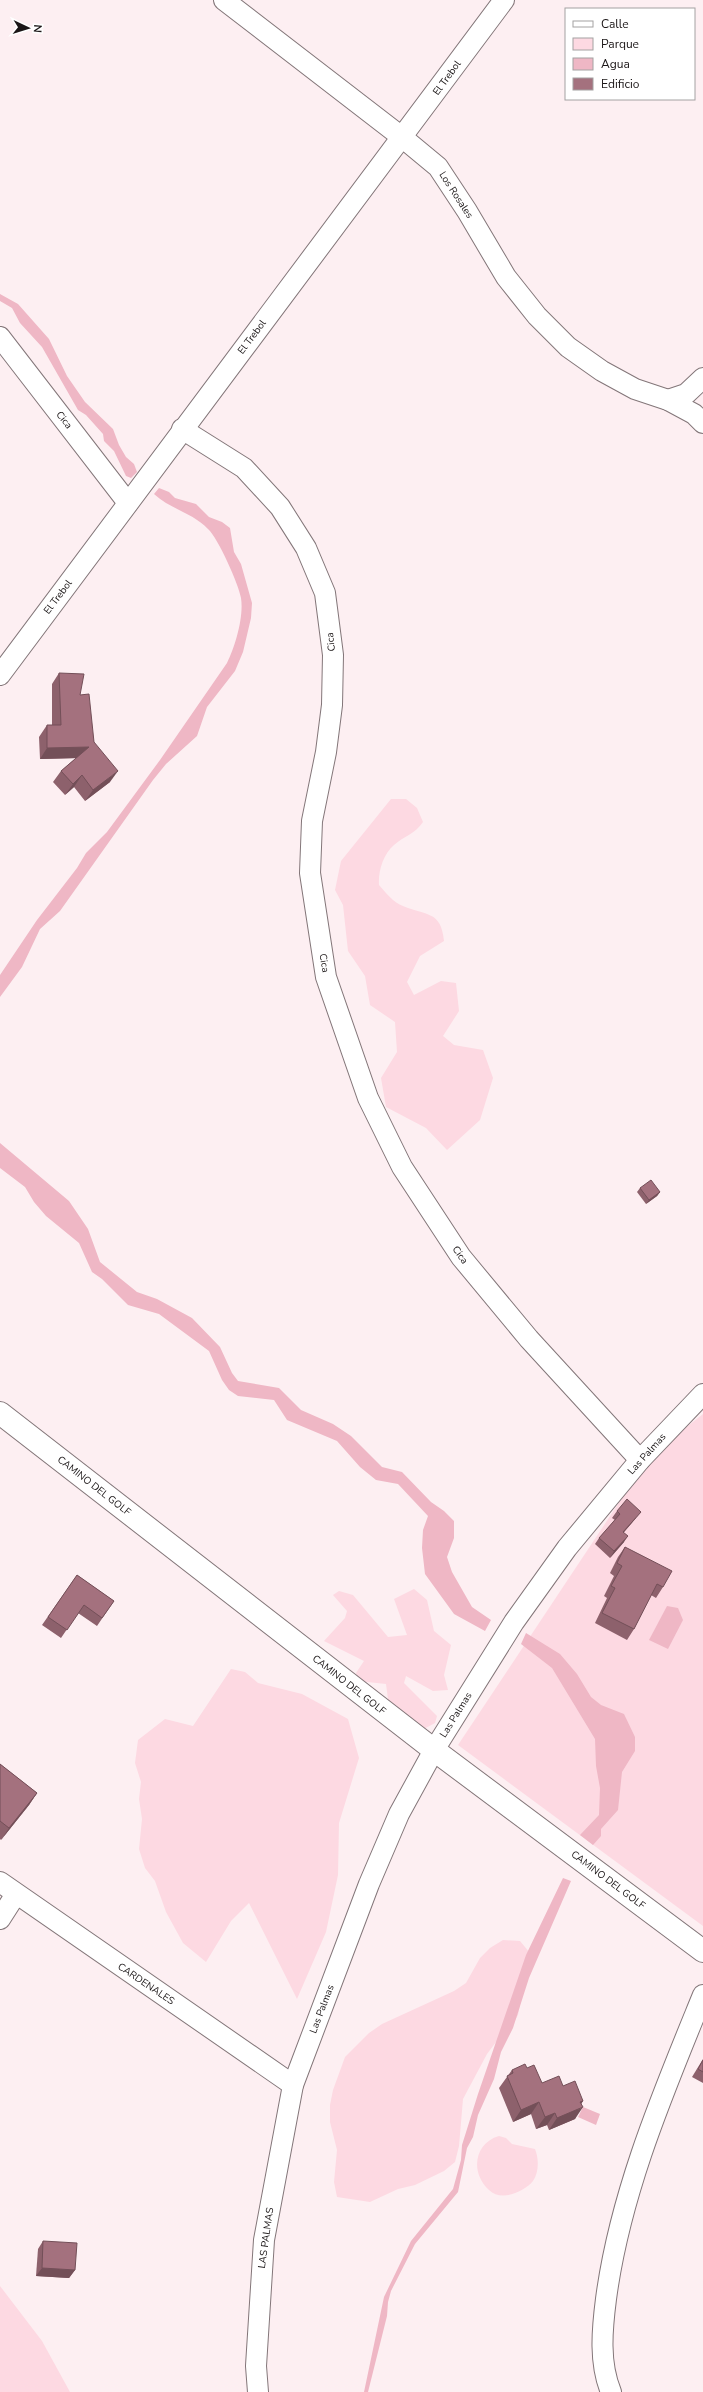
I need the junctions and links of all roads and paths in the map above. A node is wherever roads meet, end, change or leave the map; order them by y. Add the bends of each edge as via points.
1 (224, 0) edge
2 (504, 0) edge
3 (403, 138) junction
4 (0, 337) edge
5 (703, 378) edge
6 (668, 400) junction
7 (703, 423) edge
8 (182, 429) junction
9 (128, 503) junction
10 (0, 675) edge
11 (703, 1394) edge
12 (0, 1413) edge
13 (640, 1460) junction
14 (434, 1750) junction
15 (0, 1882) edge
16 (16, 1894) junction
17 (0, 1919) edge
18 (703, 1951) edge
19 (703, 1995) edge
20 (293, 2085) junction
21 (258, 2392) edge
22 (611, 2392) edge

1 - 3 street, Los Rosales
2 - 3 street, El Trebol
3 - 6 street, Los Rosales via 438,167 506,277 537,316 568,347 602,371 635,389
3 - 8 street, El Trebol
4 - 9 street, Cica
5 - 6 street via 686,394
6 - 7 street, Los Rosales via 694,414
8 - 9 street, El Trebol
8 - 13 street, Cica via 244,468 280,507 306,548 325,593 333,655 332,705 326,752 312,821 310,873 326,977 368,1098 402,1167 461,1257 529,1339
9 - 10 street, El Trebol
11 - 13 street, Las Palmas
12 - 14 street, CAMINO DEL GOLF
13 - 14 street, Las Palmas via 567,1548 514,1622
14 - 18 street, CAMINO DEL GOLF
14 - 20 street, Las Palmas via 399,1814 369,1884
15 - 16 street, CARDENALES
16 - 17 street
16 - 20 street, CARDENALES
19 - 22 street via 658,2106 611,2261 602,2328 603,2360
20 - 21 street, LAS PALMAS via 264,2240 256,2366

